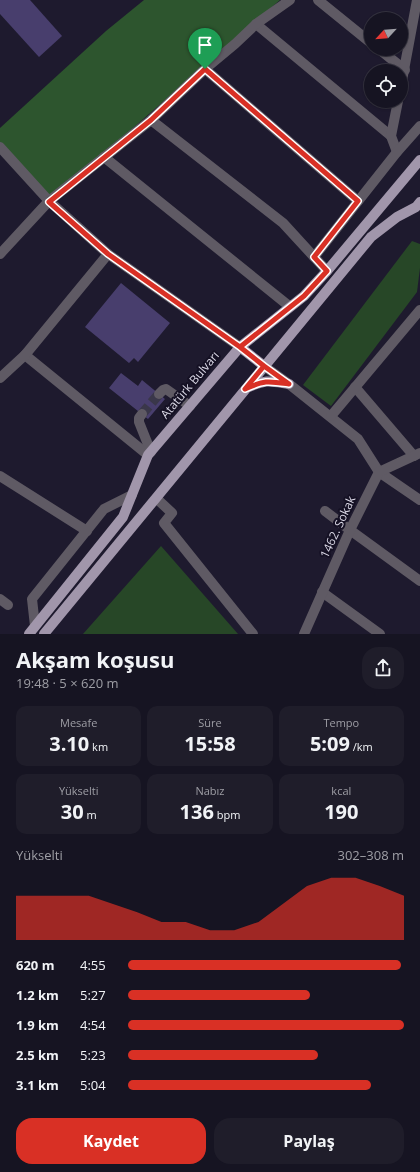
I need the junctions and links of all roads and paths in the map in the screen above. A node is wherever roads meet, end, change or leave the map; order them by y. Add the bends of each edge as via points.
1 (290, 0) edge
2 (318, 0) edge
3 (417, 0) edge
4 (256, 24) junction
5 (364, 36) edge
6 (387, 56) edge
7 (397, 64) edge
8 (405, 64) edge
9 (205, 69) junction
10 (397, 108) edge
11 (151, 120) junction
12 (420, 126) edge
13 (391, 136) junction
14 (0, 147) edge
15 (397, 152) junction
16 (104, 157) junction
17 (420, 160) edge
18 (358, 201) junction
19 (49, 202) junction
20 (420, 202) edge
21 (0, 254) edge
22 (108, 254) junction
23 (314, 257) junction
24 (327, 271) junction
25 (289, 306) junction
26 (420, 310) edge
27 (240, 347) junction
28 (25, 355) junction
29 (264, 366) junction
30 (0, 378) edge
31 (289, 384) junction
32 (355, 387) junction
33 (245, 389) junction
34 (160, 394) dead end
35 (190, 406) junction
36 (142, 414) tunnel mouth
37 (331, 416) junction
38 (150, 453) junction
39 (417, 455) edge
40 (379, 472) junction
41 (0, 476) edge
42 (132, 495) junction
43 (157, 499) junction
44 (420, 500) edge
45 (325, 511) dead end
46 (350, 530) junction
47 (86, 531) junction
48 (420, 581) edge
49 (322, 592) junction
50 (32, 630) edge
51 (44, 634) edge
52 (253, 634) edge
53 (304, 634) edge
54 (380, 634) edge

1 - 4 street
2 - 5 street
3 - 8 street
4 - 9 street
4 - 13 street
6 - 7 street
9 - 11 street
9 - 18 street
10 - 13 street
11 - 16 street
11 - 23 street via 283,223
12 - 15 street
13 - 15 street
14 - 19 street
15 - 18 street
16 - 19 street
16 - 25 street
17 - 24 main road, Atatürk Bulvarı
18 - 23 street
19 - 21 street
19 - 22 street
20 - 29 main road via 371,237
22 - 27 street
22 - 28 street
23 - 24 street
24 - 25 main road, Atatürk Bulvarı via 304,296
25 - 27 main road, Atatürk Bulvarı
26 - 32 street
27 - 29 main road
27 - 35 main road, Atatürk Bulvarı
28 - 30 street
28 - 38 street
29 - 31 street
29 - 33 main road
31 - 33 main road via 269,381
31 - 37 street
32 - 37 street
32 - 39 street
33 - 43 main road
34 - 35 street via 166,389
35 - 38 main road, Atatürk Bulvarı
36 - 38 street via 139,422
37 - 40 street via 358,439
38 - 42 main road, Atatürk Bulvarı
39 - 40 street
40 - 44 street
40 - 46 street, 1462. Sokak
41 - 47 street
42 - 47 street via 104,509
42 - 50 main road, Atatürk Bulvarı via 123,517
43 - 51 main road
43 - 52 street via 172,514 164,523
45 - 46 street
46 - 48 street
46 - 49 street, 1462. Sokak
47 - 50 street via 32,599
49 - 53 street, 1462. Sokak
49 - 54 street

